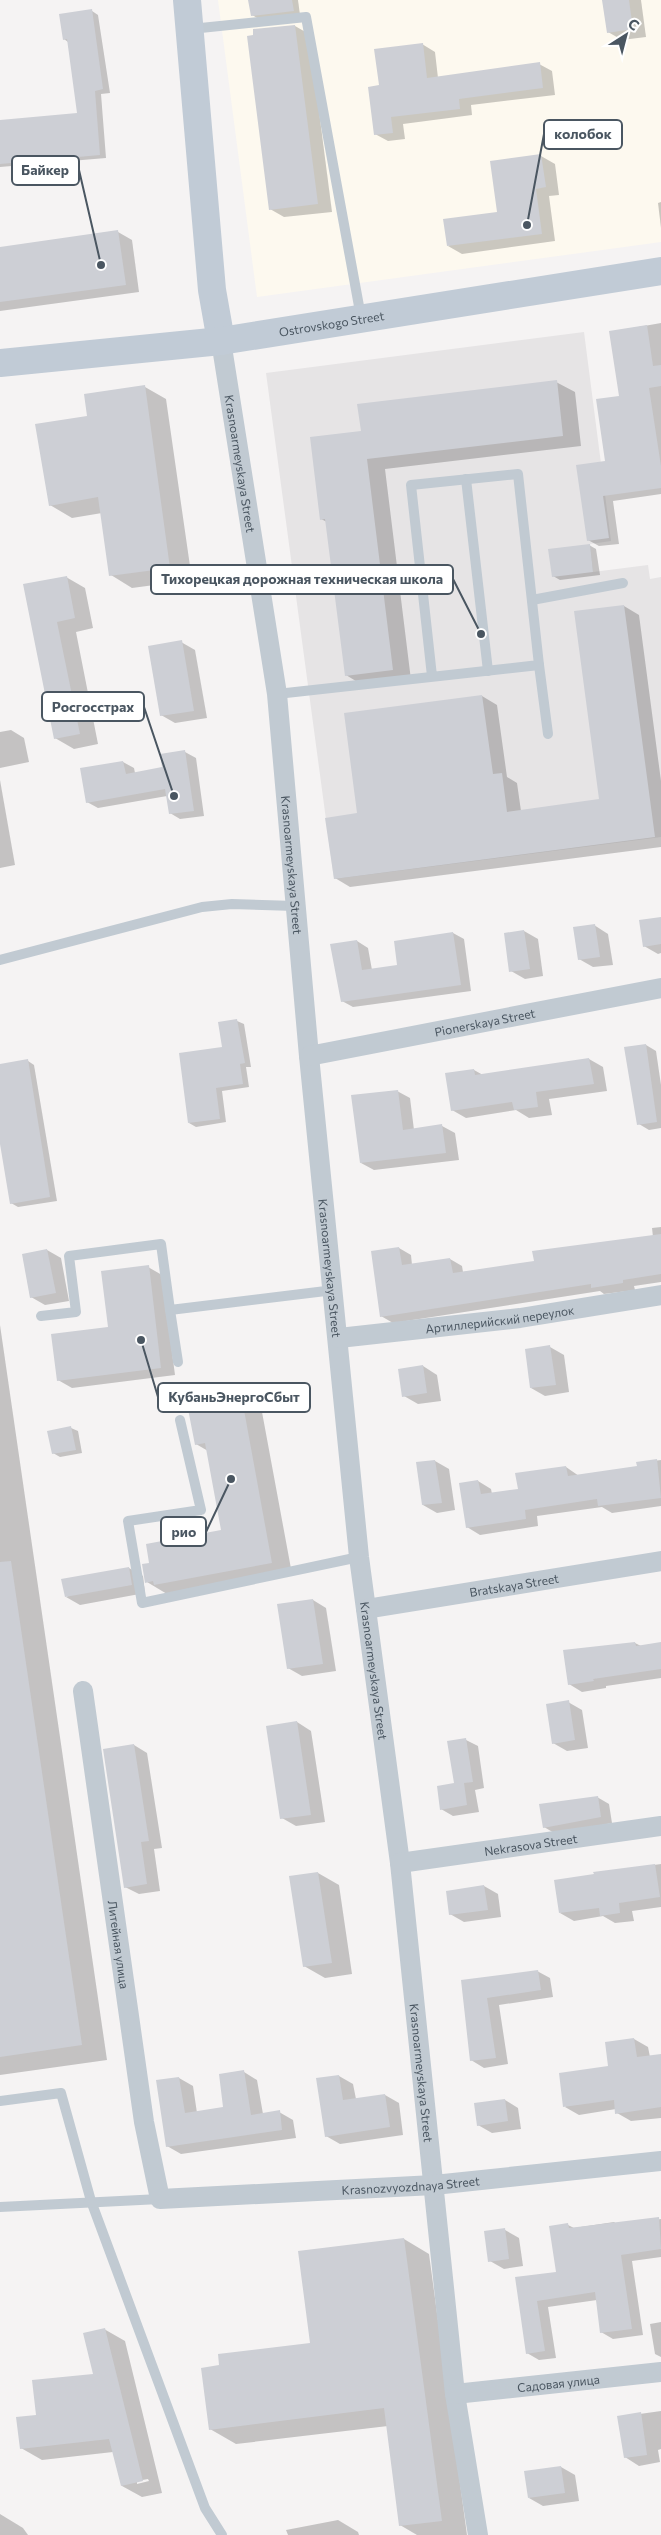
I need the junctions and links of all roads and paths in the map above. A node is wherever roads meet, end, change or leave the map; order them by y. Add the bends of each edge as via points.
1 (187, 0) edge
2 (191, 29) junction
3 (661, 270) edge
4 (361, 318) junction
5 (221, 341) junction
6 (0, 363) edge
7 (466, 479) junction
8 (623, 583) dead end
9 (532, 600) junction
10 (539, 665) junction
11 (488, 670) junction
12 (432, 676) junction
13 (277, 694) junction
14 (548, 734) dead end
15 (295, 906) junction
16 (0, 960) edge
17 (661, 988) edge
18 (309, 1056) junction
19 (334, 1290) junction
20 (661, 1295) edge
21 (170, 1310) junction
22 (42, 1316) dead end
23 (338, 1338) junction
24 (178, 1362) dead end
25 (180, 1420) dead end
26 (359, 1558) junction
27 (661, 1561) edge
28 (366, 1609) junction
29 (83, 1690) dead end
30 (661, 1826) edge
31 (400, 1863) junction
32 (0, 2101) edge
33 (661, 2161) edge
34 (434, 2184) junction
35 (160, 2198) junction
36 (91, 2201) junction
37 (0, 2208) edge
38 (661, 2372) edge
39 (456, 2394) junction
40 (222, 2535) edge
41 (478, 2535) edge

1 - 2 street, Krasnoarmeyskaya Street
2 - 4 lane via 306,17
2 - 5 street, Krasnoarmeyskaya Street via 212,290
3 - 4 street, Ostrovskogo Street
4 - 5 street, Ostrovskogo Street
5 - 6 street, Ostrovskogo Street
5 - 13 street, Krasnoarmeyskaya Street
7 - 9 lane via 518,474
7 - 11 lane
7 - 12 lane via 411,485
8 - 9 lane
9 - 10 lane
10 - 11 lane
10 - 14 lane
11 - 12 lane
12 - 13 lane
13 - 15 street, Krasnoarmeyskaya Street
15 - 16 lane via 232,904 202,907
15 - 18 street, Krasnoarmeyskaya Street
17 - 18 street, Pionerskaya Street
18 - 19 street, Krasnoarmeyskaya Street
19 - 21 lane
19 - 23 street, Krasnoarmeyskaya Street
20 - 23 street, Артиллерийский переулок via 520,1318
21 - 22 lane via 161,1244 69,1256 76,1312
21 - 24 lane
23 - 26 street, Krasnoarmeyskaya Street
25 - 26 lane via 201,1510 128,1522 142,1603
26 - 28 street, Krasnoarmeyskaya Street
27 - 28 street, Bratskaya Street
28 - 31 street, Krasnoarmeyskaya Street
29 - 35 street, Литейная улица via 144,2122
30 - 31 street, Nekrasova Street
31 - 34 street, Krasnoarmeyskaya Street
32 - 36 lane via 61,2093
33 - 34 street, Krasnozvyozdnaya Street
34 - 35 street, Krasnozvyozdnaya Street
34 - 39 street, Krasnoarmeyskaya Street
35 - 36 lane
36 - 37 lane
36 - 40 lane via 205,2508
38 - 39 street, Садовая улица
39 - 41 street, Krasnoarmeyskaya Street

